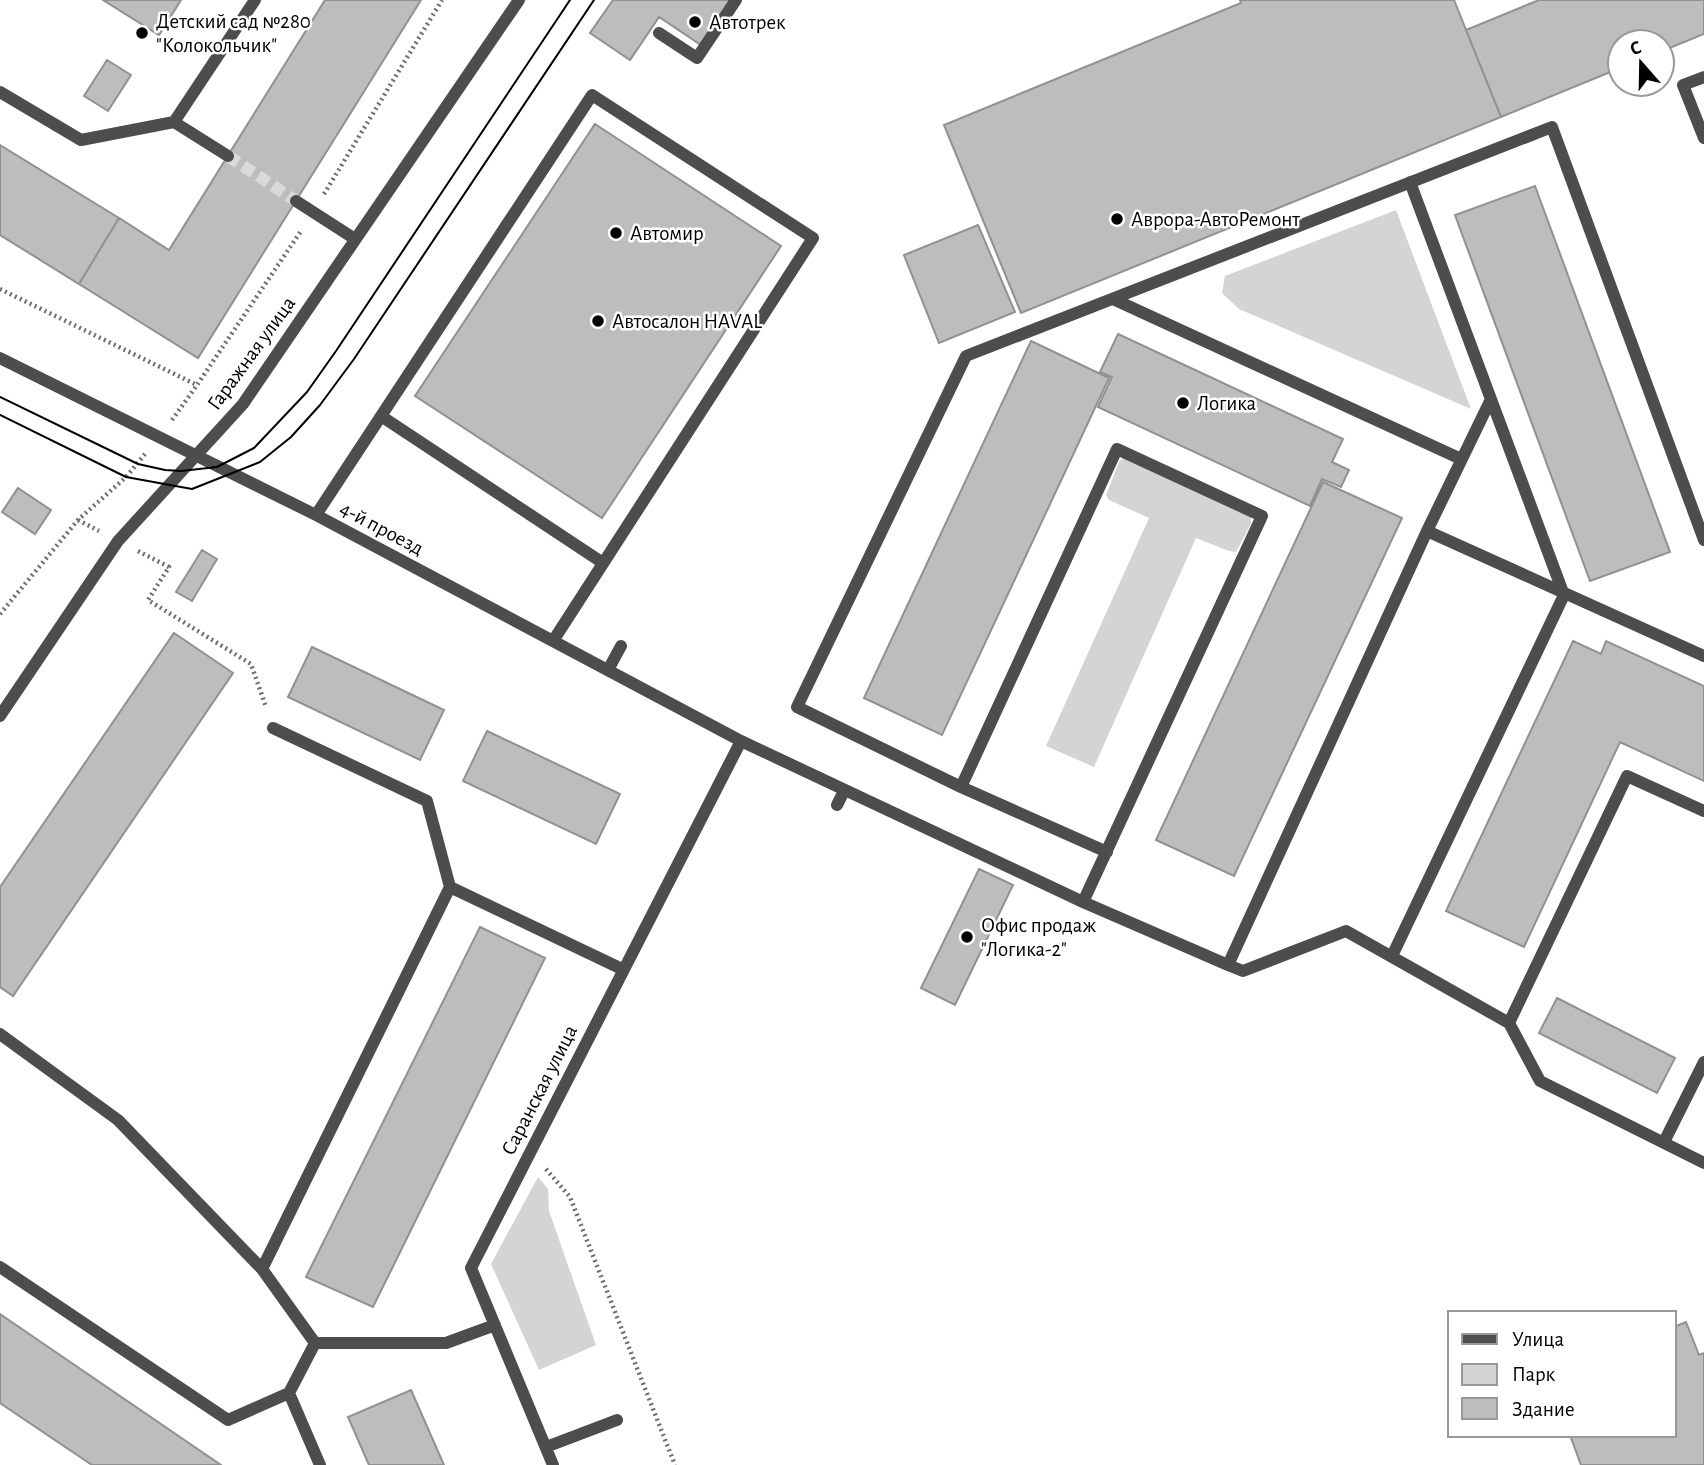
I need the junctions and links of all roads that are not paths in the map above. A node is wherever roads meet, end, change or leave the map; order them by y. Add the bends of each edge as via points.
1 (255, 0) edge
2 (519, 0) edge
3 (736, 0) edge
4 (659, 33) dead end
5 (1704, 77) edge
6 (0, 92) edge
7 (174, 122) junction
8 (1704, 138) edge
9 (228, 156) tunnel mouth
10 (1410, 182) junction
11 (296, 201) tunnel mouth
12 (355, 239) junction
13 (1113, 299) junction
14 (0, 358) edge
15 (1491, 399) junction
16 (381, 416) junction
17 (195, 455) junction
18 (1461, 458) junction
19 (316, 515) junction
20 (1427, 531) junction
21 (1704, 540) edge
22 (603, 563) junction
23 (1564, 595) junction
24 (553, 641) junction
25 (621, 646) dead end
26 (1704, 656) edge
27 (608, 670) junction
28 (0, 716) edge
29 (273, 728) road end
30 (741, 741) junction
31 (961, 787) junction
32 (844, 791) junction
33 (837, 806) dead end
34 (1704, 811) edge
35 (1107, 852) junction
36 (450, 887) junction
37 (1083, 902) junction
38 (1392, 956) junction
39 (1228, 965) junction
40 (622, 969) junction
41 (1509, 1023) junction
42 (0, 1034) edge
43 (1704, 1062) edge
44 (1664, 1142) junction
45 (1704, 1163) edge
46 (0, 1267) edge
47 (262, 1269) junction
48 (495, 1325) junction
49 (315, 1343) junction
50 (289, 1393) junction
51 (617, 1420) dead end
52 (546, 1447) junction
53 (320, 1465) edge
54 (553, 1465) edge

1 - 7 street
2 - 12 street, Гаражная улица
3 - 4 street via 697,58
5 - 8 street via 1683,85
6 - 7 street via 81,140
7 - 9 street
10 - 13 street
10 - 15 street
10 - 21 street via 1552,127
11 - 12 street
12 - 17 street, Гаражная улица via 243,404
13 - 18 street
13 - 31 street via 966,356 796,708
14 - 17 street, 4-й проезд
15 - 18 street
15 - 23 street
16 - 19 street
16 - 22 street
16 - 22 street via 593,95 813,239
17 - 19 street, 4-й проезд
17 - 28 street, Гаражная улица via 118,541
18 - 20 street
19 - 24 street, 4-й проезд
20 - 23 street
20 - 39 street
22 - 24 street
23 - 26 street
23 - 38 street
24 - 27 street, 4-й проезд
25 - 27 street
27 - 30 street, 4-й проезд
29 - 36 street via 427,802
30 - 32 street, 4-й проезд
30 - 40 street, Саранская улица
31 - 35 street
31 - 35 street via 1117,449 1262,516
32 - 33 street
32 - 37 street, 4-й проезд
34 - 41 street via 1627,776
35 - 37 street
36 - 40 street
36 - 47 street
37 - 39 street, 4-й проезд
38 - 39 street via 1346,931 1243,971
38 - 41 street
40 - 48 street, Саранская улица via 471,1268
41 - 44 street via 1540,1081
42 - 47 street via 118,1120
43 - 44 street
44 - 45 street
46 - 50 street via 228,1420
47 - 49 street
48 - 49 street via 446,1343
48 - 52 street, Саранская улица
49 - 50 street
50 - 53 street
51 - 52 street
52 - 54 street, Саранская улица

